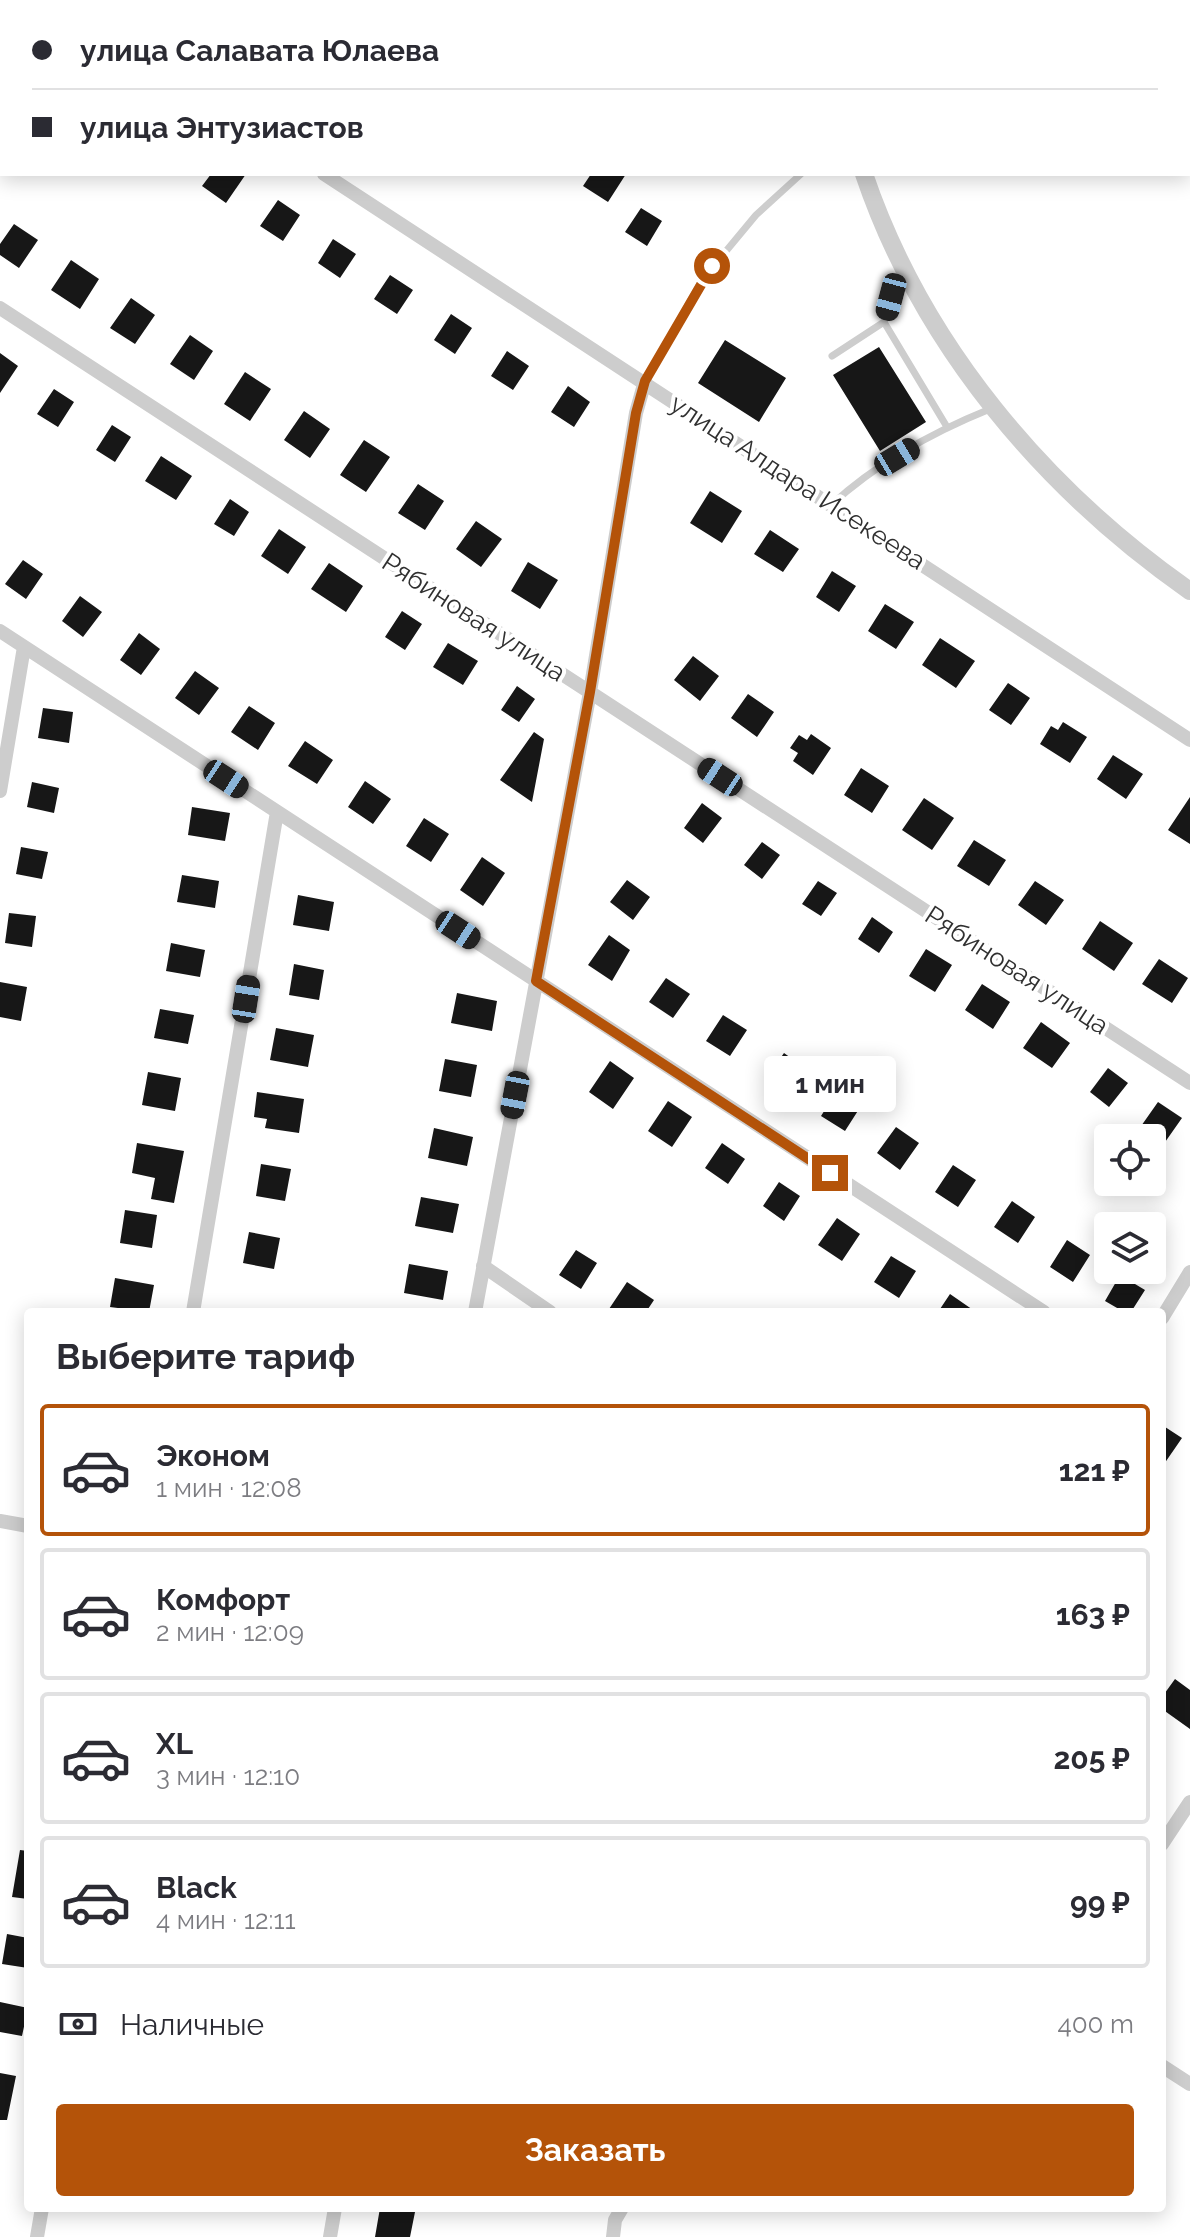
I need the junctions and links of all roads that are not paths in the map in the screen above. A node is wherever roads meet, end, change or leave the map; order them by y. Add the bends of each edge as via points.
1 (327, 176) edge
2 (799, 176) edge
3 (865, 176) edge
4 (905, 269) junction
5 (0, 308) edge
6 (884, 322) junction
7 (832, 356) dead end
8 (645, 381) junction
9 (992, 408) junction
10 (947, 427) junction
11 (831, 505) junction
12 (1190, 591) edge
13 (0, 631) edge
14 (24, 647) junction
15 (590, 692) junction
16 (1190, 740) edge
17 (0, 791) edge
18 (277, 812) junction
19 (536, 981) junction
20 (1190, 1083) edge
21 (483, 1266) junction
22 (1190, 1272) edge
23 (194, 1308) edge
24 (476, 1308) edge
25 (544, 1308) edge
26 (1038, 1308) edge
27 (1166, 1311) edge
28 (0, 1521) edge
29 (24, 1525) edge
30 (1190, 1802) edge
31 (1166, 1838) edge
32 (1166, 2069) edge
33 (1190, 2084) edge
34 (41, 2212) edge
35 (334, 2212) edge
36 (620, 2212) edge
37 (37, 2237) edge
38 (330, 2237) edge
39 (613, 2237) edge

1 - 8 street, улица Алдара Исекеева
2 - 8 lane via 716,262
3 - 4 street
4 - 6 lane
4 - 9 street via 946,344
5 - 15 street, Рябиновая улица
6 - 7 lane
6 - 10 lane
8 - 11 street, улица Алдара Исекеева
8 - 15 street
9 - 10 lane
9 - 12 street via 1105,526
10 - 11 lane via 856,482
11 - 16 street, улица Алдара Исекеева
13 - 14 street
14 - 17 street
14 - 18 street
15 - 19 street
15 - 20 street, Рябиновая улица
18 - 19 street
18 - 23 street
19 - 21 street
19 - 26 street
21 - 24 street
21 - 25 street
22 - 27 street
28 - 29 street
30 - 31 street
32 - 33 street
34 - 37 street
35 - 38 street
36 - 39 street

